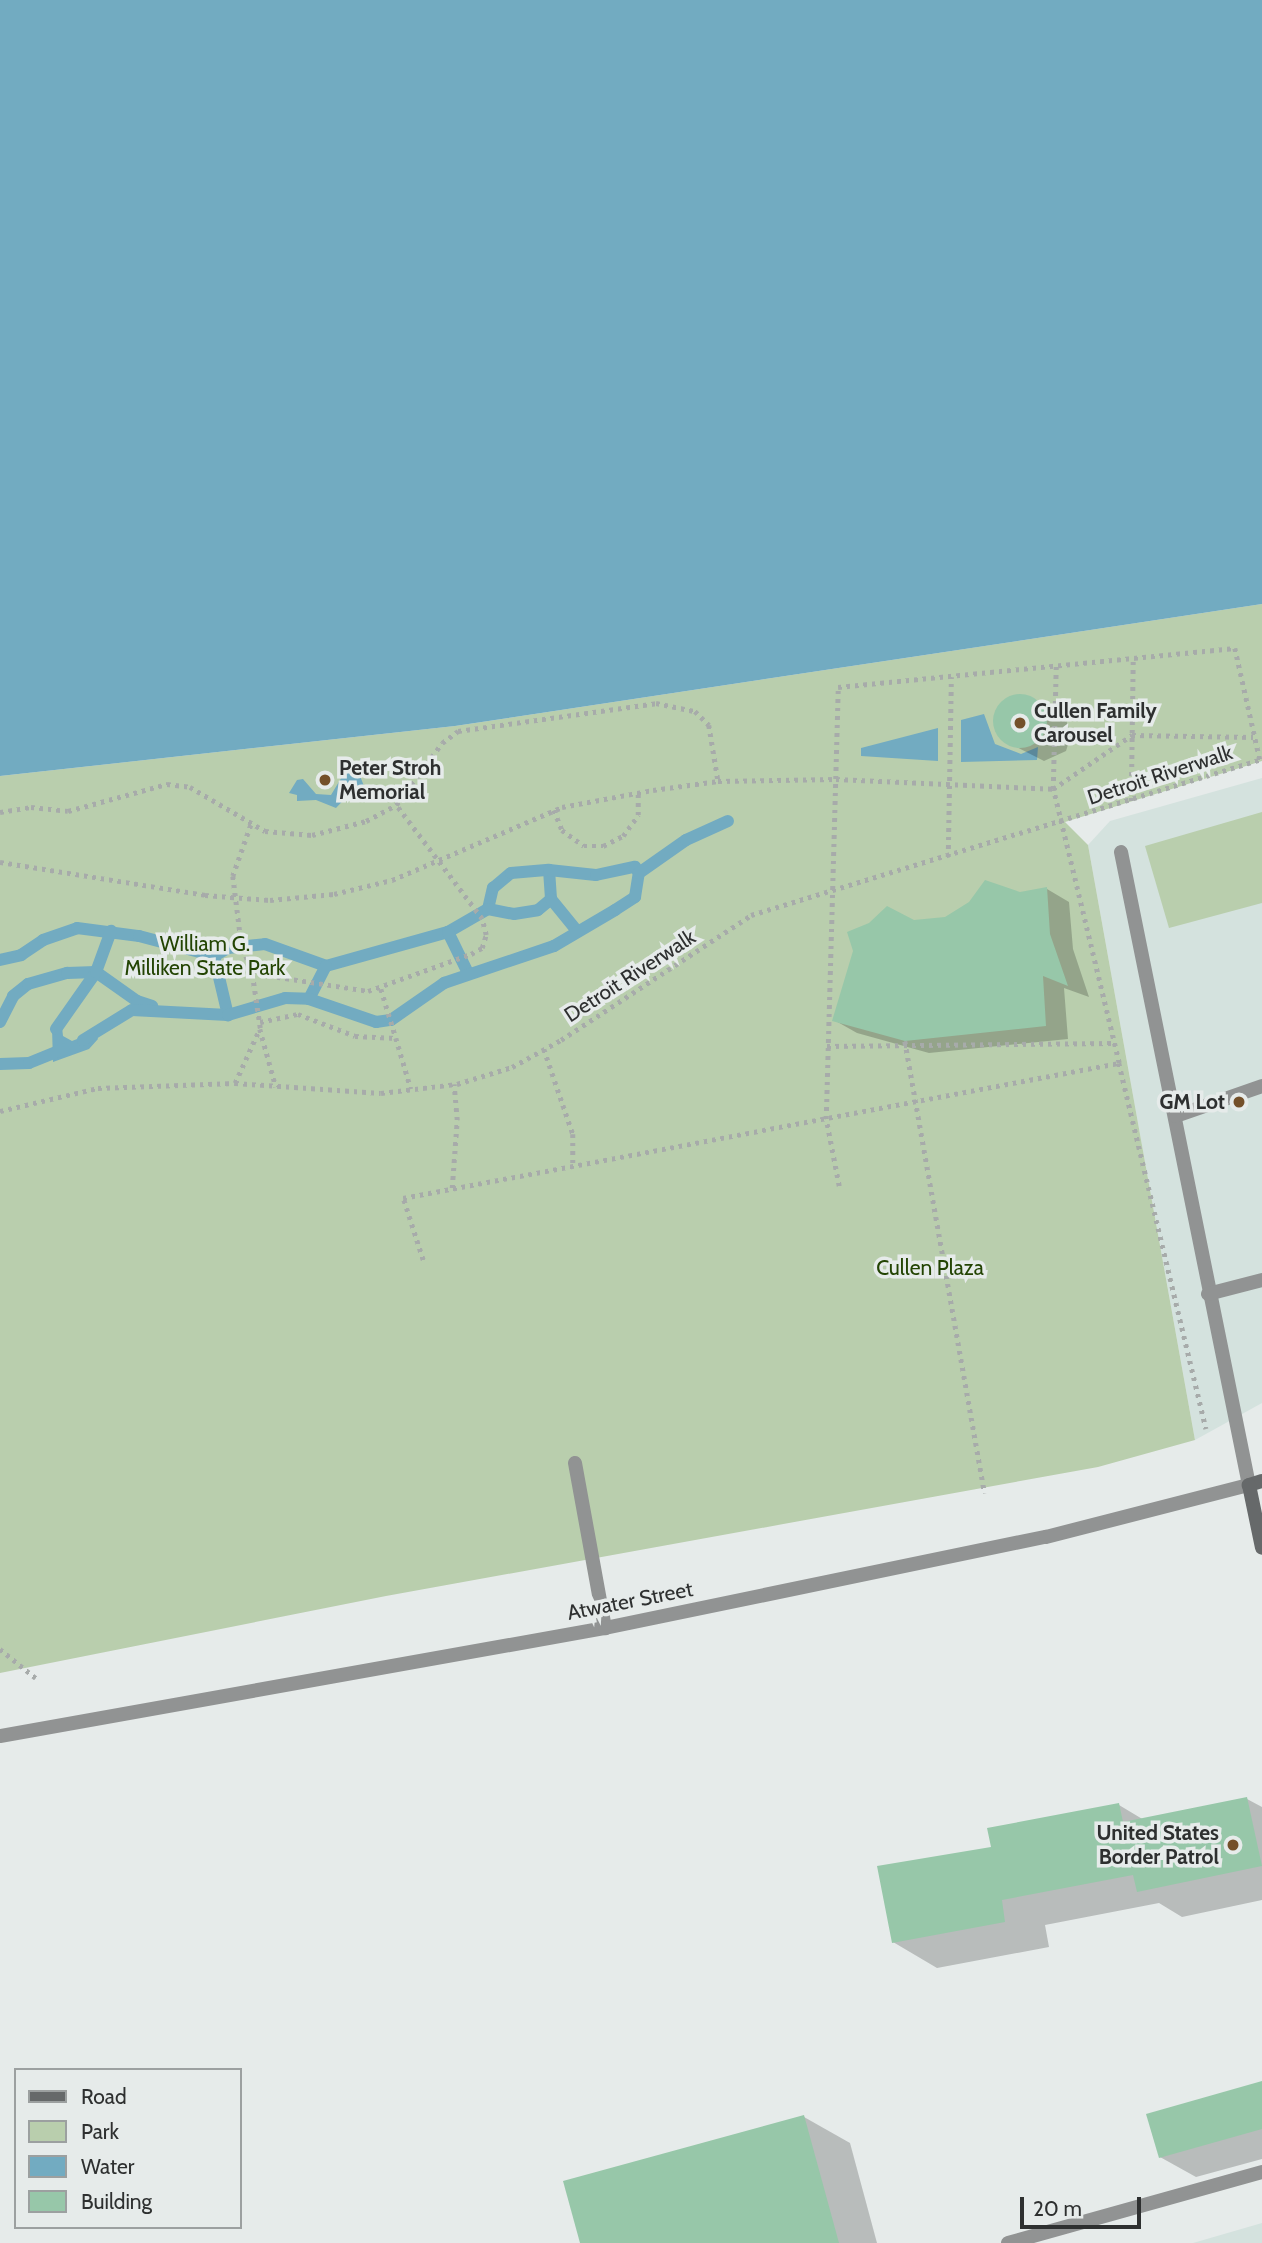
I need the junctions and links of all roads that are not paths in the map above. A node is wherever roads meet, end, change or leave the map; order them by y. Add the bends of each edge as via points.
1 (1121, 852) dead end
2 (1262, 1086) edge
3 (1176, 1116) junction
4 (1262, 1280) edge
5 (1208, 1294) junction
6 (575, 1463) dead end
7 (1255, 1483) edge
8 (1262, 1548) edge
9 (605, 1628) junction
10 (0, 1737) edge
11 (1262, 2172) edge
12 (1008, 2243) edge

1 - 3 street
2 - 3 street
3 - 5 street
4 - 5 street
5 - 7 street
6 - 9 street
7 - 8 street
7 - 9 street, Atwater Street via 1046,1537
9 - 10 street, Atwater Street
11 - 12 street

